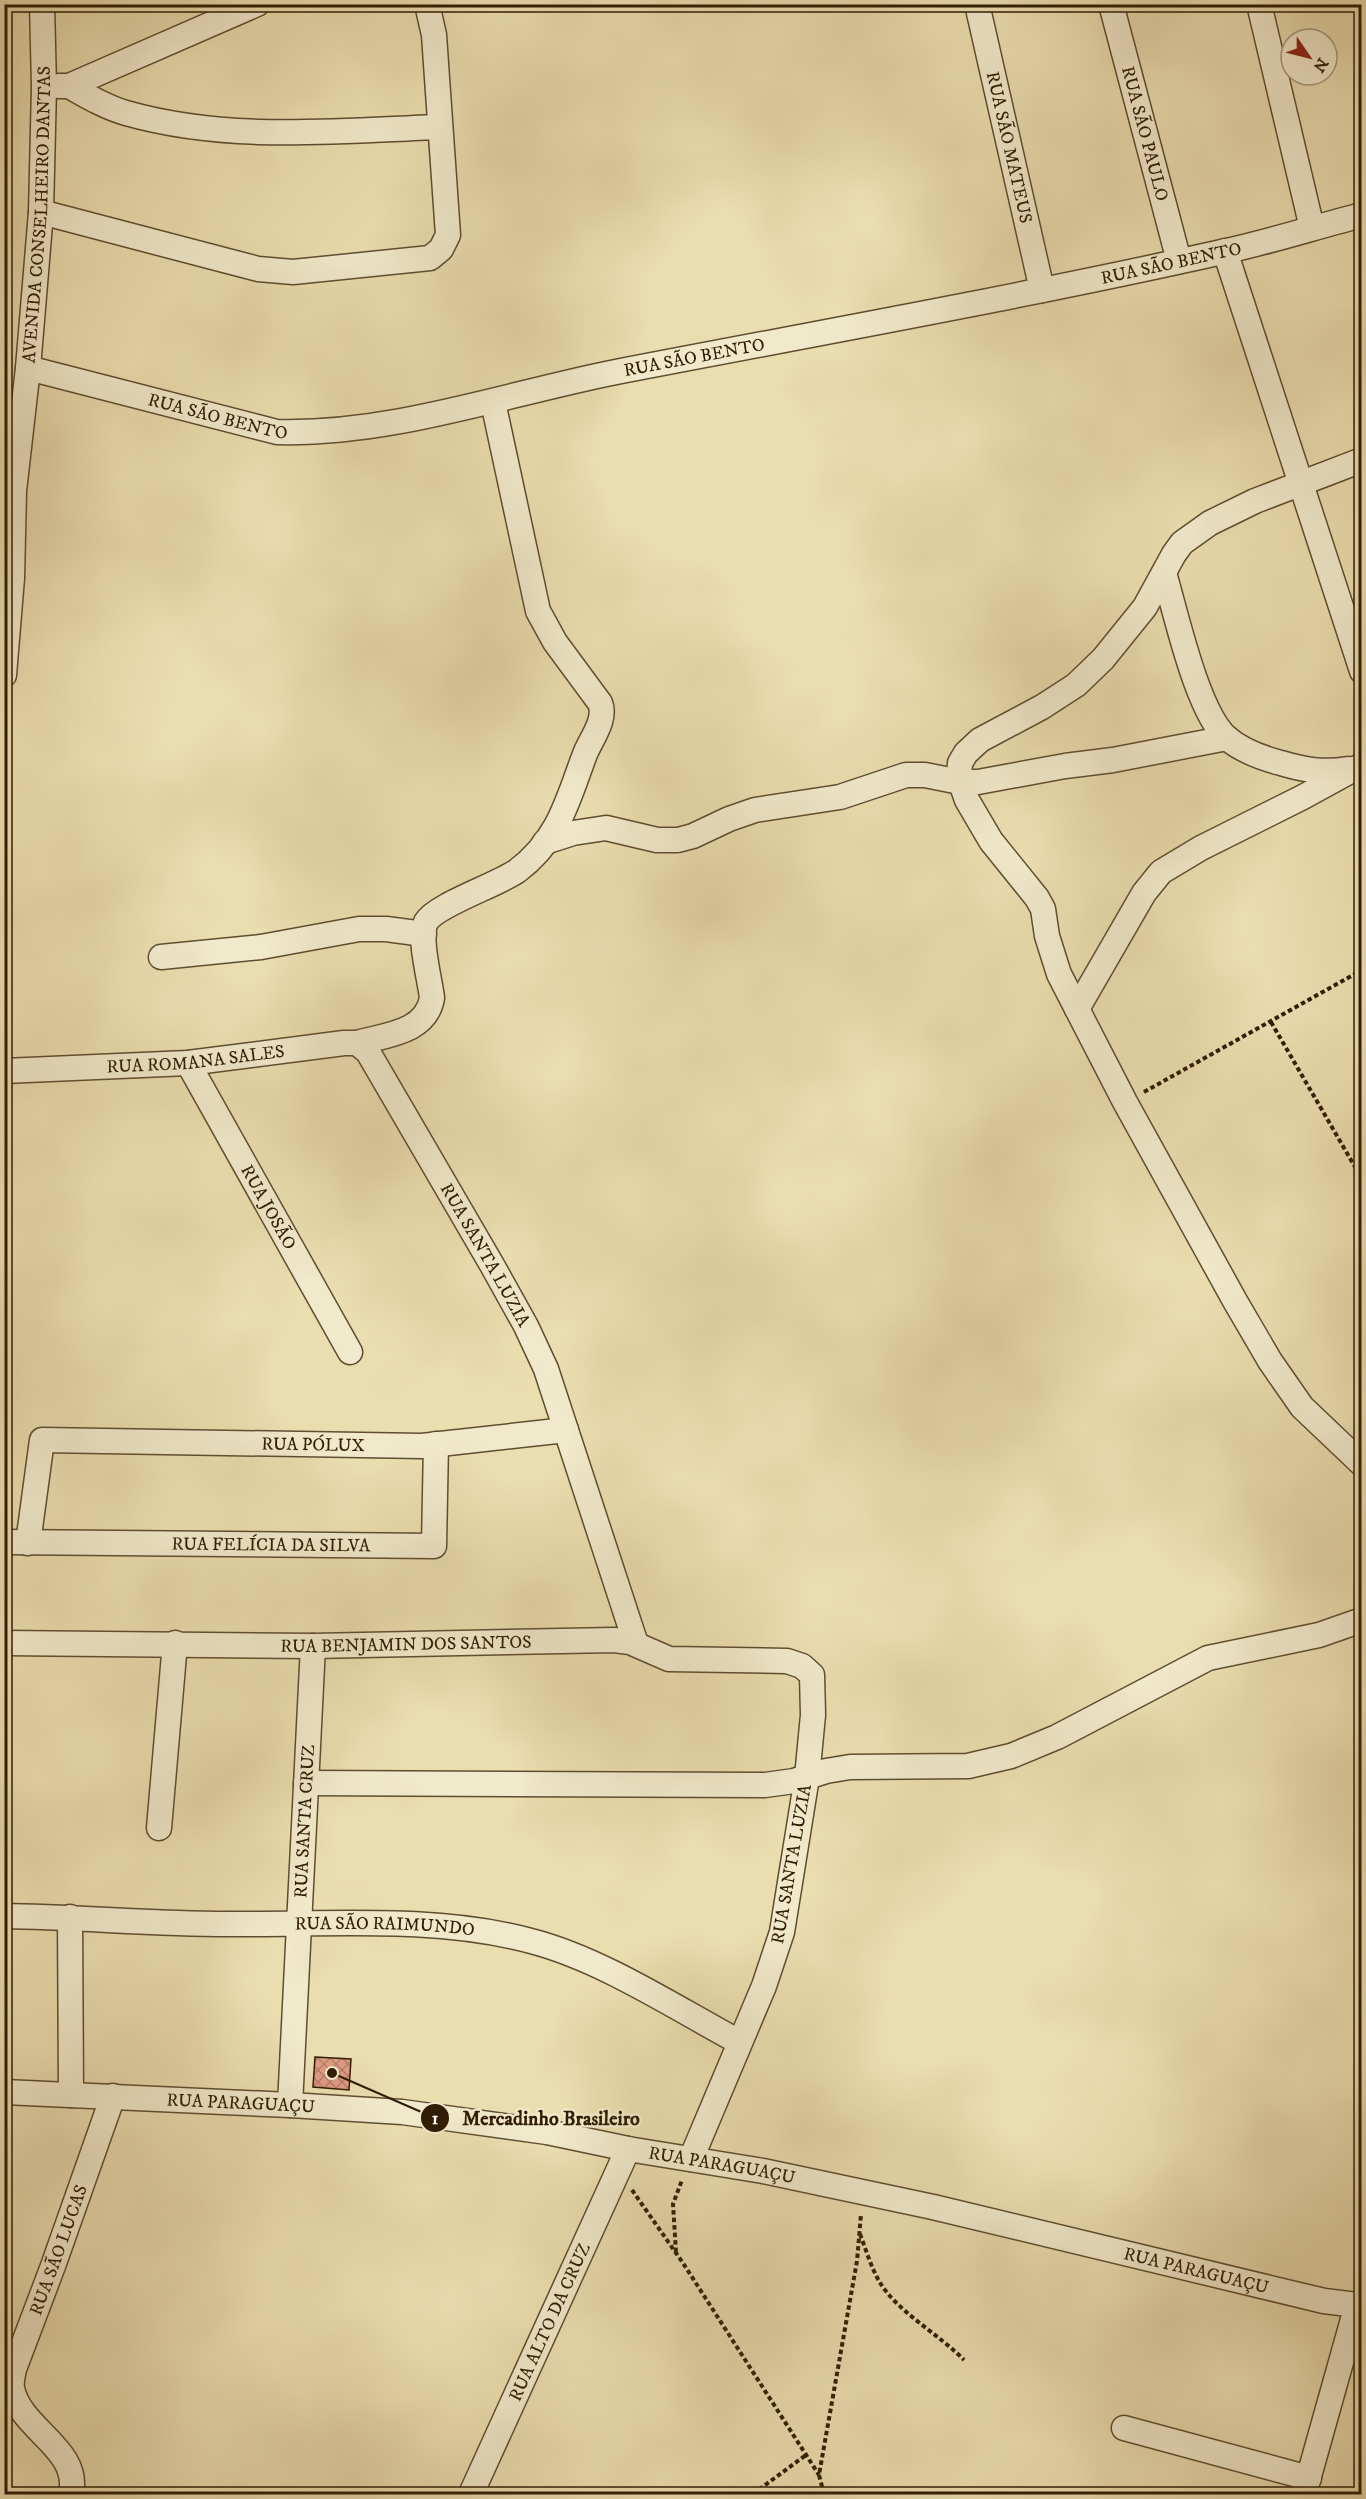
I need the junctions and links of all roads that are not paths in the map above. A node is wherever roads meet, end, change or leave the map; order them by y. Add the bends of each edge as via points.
1 (42, 4) edge
2 (257, 4) edge
3 (427, 4) edge
4 (977, 4) edge
5 (1111, 4) edge
6 (1258, 4) edge
7 (69, 86) junction
8 (44, 87) junction
9 (439, 127) junction
10 (41, 212) junction
11 (1362, 215) edge
12 (1311, 228) junction
13 (1225, 252) junction
14 (1179, 261) junction
15 (1042, 290) junction
16 (28, 368) junction
17 (493, 402) junction
18 (1362, 460) edge
19 (1299, 484) junction
20 (9, 490) edge
21 (1164, 573) junction
22 (1355, 623) edge
23 (1362, 671) edge
24 (4, 675) edge
25 (1227, 738) junction
26 (1359, 767) edge
27 (960, 782) junction
28 (545, 842) junction
29 (424, 934) junction
30 (161, 957) dead end
31 (1077, 1009) junction
32 (357, 1043) junction
33 (188, 1063) junction
34 (4, 1071) edge
35 (350, 1352) dead end
36 (566, 1430) junction
37 (436, 1444) junction
38 (1362, 1464) edge
39 (4, 1542) edge
40 (28, 1543) junction
41 (1362, 1620) edge
42 (4, 1643) edge
43 (175, 1643) junction
44 (636, 1644) junction
45 (313, 1646) junction
46 (802, 1666) joint
47 (807, 1777) junction
48 (306, 1783) junction
49 (159, 1828) dead end
50 (4, 1916) edge
51 (70, 1917) junction
52 (299, 1924) junction
53 (739, 2042) junction
54 (4, 2092) edge
55 (70, 2095) junction
56 (113, 2096) junction
57 (290, 2105) junction
58 (623, 2159) junction
59 (691, 2159) junction
60 (1359, 2303) edge
61 (8, 2393) edge
62 (1124, 2428) dead end
63 (1307, 2486) edge
64 (71, 2494) edge
65 (471, 2494) edge

1 - 8 street, AVENIDA CONSELHEIRO DANTAS
2 - 7 street
3 - 9 street via 434,35
4 - 15 street, RUA SÃO MATEUS
5 - 14 street, RUA SÃO PAULO
6 - 12 street
7 - 8 street
7 - 9 street via 125,113 240,131
8 - 10 street, AVENIDA CONSELHEIRO DANTAS
9 - 10 street via 448,235 441,249 430,258 277,272 241,266
10 - 16 street, AVENIDA CONSELHEIRO DANTAS
11 - 12 street, RUA SÃO BENTO
12 - 13 street, RUA SÃO BENTO
13 - 14 street, RUA SÃO BENTO
13 - 19 street
14 - 15 street, RUA SÃO BENTO
15 - 17 street, RUA SÃO BENTO via 611,373
16 - 17 street, RUA SÃO BENTO via 277,432 350,429
16 - 20 street, AVENIDA CONSELHEIRO DANTAS
17 - 28 street via 538,611 603,709 571,798
18 - 19 street
19 - 21 street via 1210,523 1182,543
19 - 22 street
20 - 24 street, AVENIDA CONSELHEIRO DANTAS via 12,578
21 - 25 street via 1205,705
21 - 27 street via 1145,607 1103,659 1068,691 981,740 960,763
22 - 23 street
25 - 26 street via 1265,759 1301,769 1326,772
25 - 27 street via 995,780
26 - 31 street via 1161,872 1144,893
27 - 28 street via 906,775 840,796 754,810 678,840 657,840 606,828
27 - 31 street via 991,841 1043,909 1059,974
28 - 29 street via 518,870 435,912
29 - 30 street via 359,929 261,947
29 - 32 street, RUA ROMANA SALES via 432,998 423,1020 410,1029
31 - 38 street via 1270,1361 1302,1407
32 - 33 street, RUA ROMANA SALES
32 - 36 street, RUA SANTA LUZIA via 377,1064 526,1326
33 - 34 street, RUA ROMANA SALES
33 - 35 street, RUA JOSÃO
36 - 37 street, RUA PÓLUX
36 - 44 street, RUA SANTA LUZIA
37 - 40 street, RUA PÓLUX via 42,1440
37 - 40 street, RUA FELÍCIA DA SILVA via 434,1546
39 - 40 street, RUA FELÍCIA DA SILVA
41 - 47 street via 1319,1635 1208,1658 1057,1737 1011,1756 968,1766 850,1767
42 - 43 street, RUA BENJAMIN DOS SANTOS
43 - 45 street, RUA BENJAMIN DOS SANTOS
43 - 49 street
44 - 45 street, RUA BENJAMIN DOS SANTOS via 614,1640
44 - 46 street, RUA BENJAMIN DOS SANTOS via 669,1659 787,1661
45 - 48 street, RUA SANTA CRUZ
46 - 47 street, RUA SANTA LUZIA via 812,1675 813,1685
47 - 48 street via 765,1785
47 - 53 street, RUA SANTA LUZIA via 782,1932
48 - 52 street, RUA SANTA CRUZ
50 - 51 street, RUA SÃO RAIMUNDO
51 - 52 street, RUA SÃO RAIMUNDO
51 - 55 street
52 - 53 street, RUA SÃO RAIMUNDO via 390,1923 485,1931 530,1940 576,1956
52 - 57 street, RUA SANTA CRUZ
53 - 59 street, RUA SANTA LUZIA
54 - 55 street, RUA PARAGUAÇU
55 - 56 street, RUA PARAGUAÇU
56 - 57 street, RUA PARAGUAÇU
56 - 61 street, RUA SÃO LUCAS
57 - 58 street, RUA PARAGUAÇU via 466,2119 547,2132
58 - 59 street, RUA PARAGUAÇU
58 - 65 street, RUA ALTO DA CRUZ
59 - 60 street, RUA PARAGUAÇU via 863,2192 1324,2301
60 - 63 street
61 - 64 street, RUA SÃO LUCAS via 62,2455 71,2470
62 - 63 street

